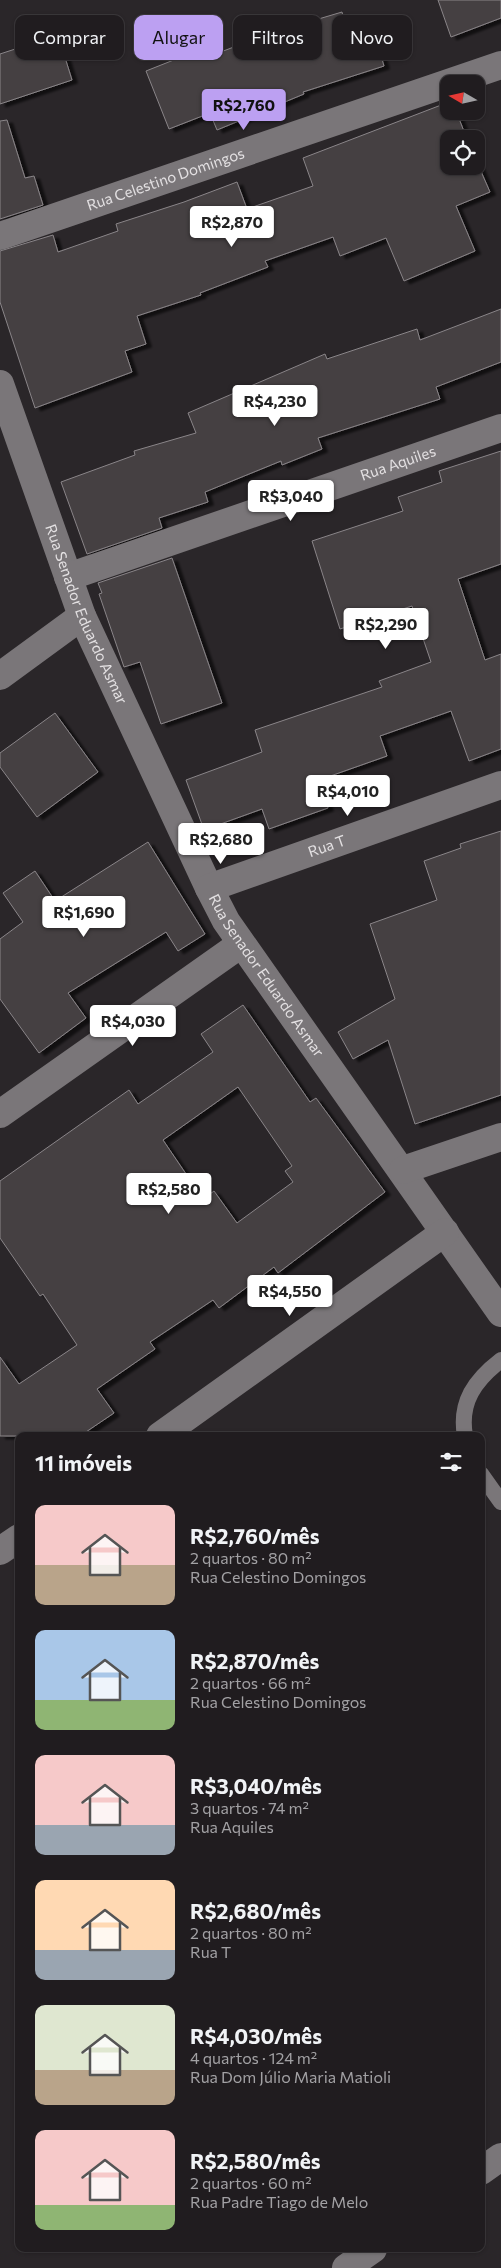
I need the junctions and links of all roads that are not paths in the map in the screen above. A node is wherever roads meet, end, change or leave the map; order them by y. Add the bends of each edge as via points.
1 (501, 65) edge
2 (0, 236) edge
3 (0, 384) edge
4 (501, 428) edge
5 (68, 577) junction
6 (82, 616) junction
7 (0, 676) edge
8 (501, 786) edge
9 (209, 888) junction
10 (241, 944) junction
11 (0, 1114) edge
12 (501, 1138) edge
13 (402, 1170) junction
14 (445, 1232) junction
15 (501, 1313) edge
16 (501, 1360) edge
17 (166, 1432) edge
18 (464, 1432) edge
19 (485, 1480) edge
20 (501, 1502) edge
21 (15, 1541) edge
22 (0, 1551) edge
23 (501, 2157) edge
24 (485, 2168) edge
25 (369, 2252) edge
26 (346, 2268) edge

1 - 2 street, Rua Celestino Domingos
3 - 5 street, Rua Senador Eduardo Asmar
4 - 5 street, Rua Aquiles
5 - 6 street, Rua Senador Eduardo Asmar
6 - 7 street
6 - 9 street, Rua Senador Eduardo Asmar
8 - 9 street, Rua T
9 - 10 street, Rua Senador Eduardo Asmar
10 - 11 street
10 - 13 street, Rua Senador Eduardo Asmar
12 - 13 street
13 - 14 street, Rua Senador Eduardo Asmar
14 - 15 street, Rua Senador Eduardo Asmar
14 - 17 street
16 - 18 lane via 487,1371 470,1393 462,1420
19 - 20 lane
21 - 22 street
23 - 24 street
25 - 26 street

